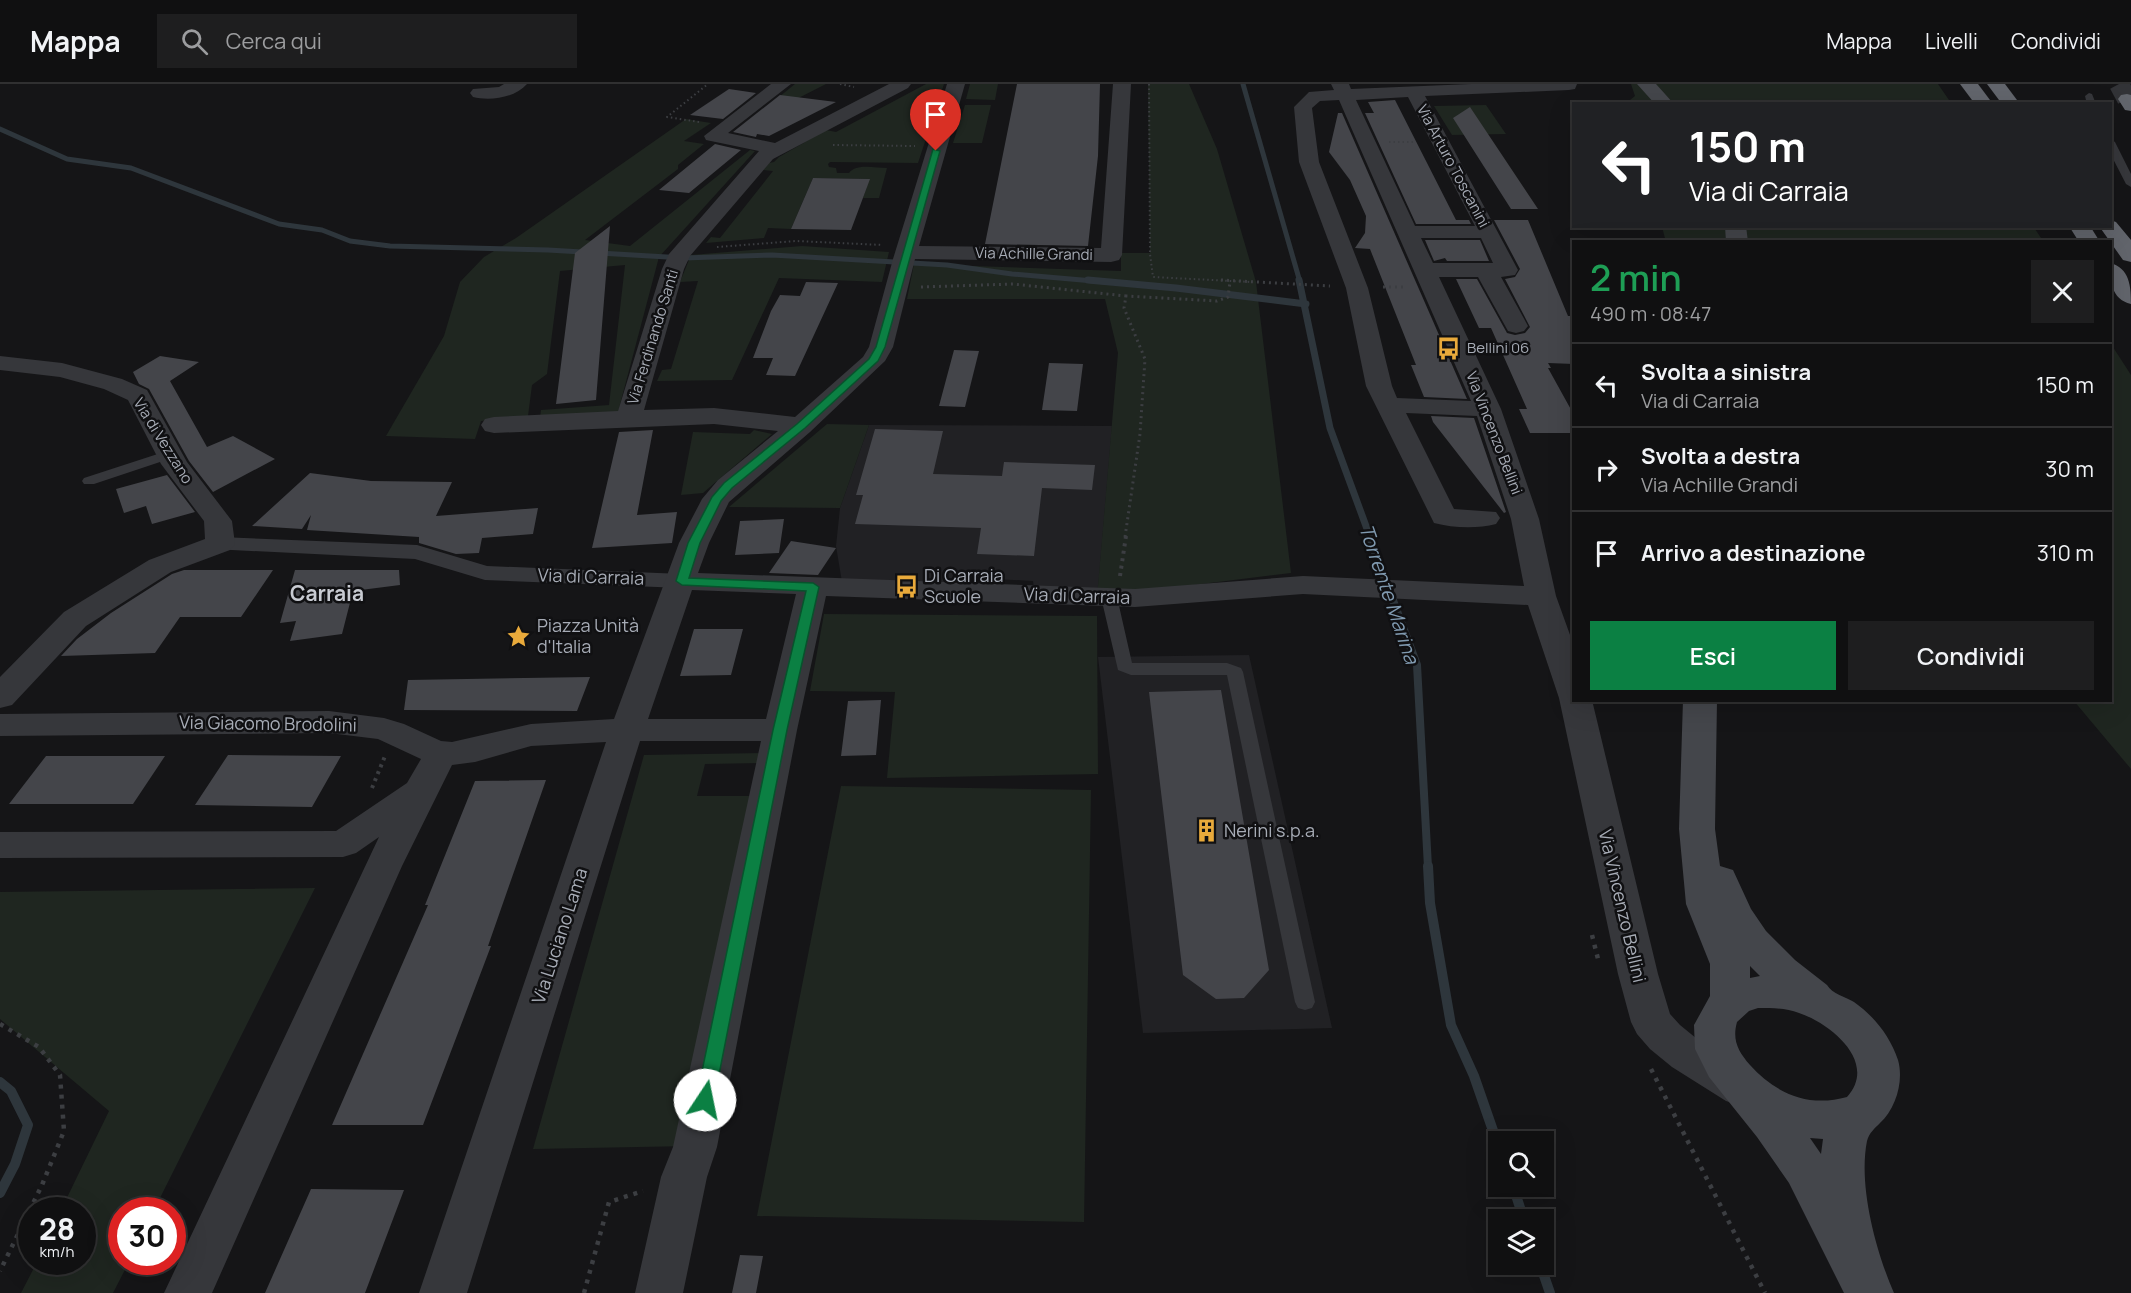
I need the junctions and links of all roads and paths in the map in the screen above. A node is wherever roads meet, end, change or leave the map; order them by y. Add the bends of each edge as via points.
1 (518, 84) edge
2 (708, 84) edge
3 (782, 84) edge
4 (902, 84) edge
5 (956, 84) edge
6 (1122, 84) edge
7 (1149, 84) edge
8 (1646, 84) edge
9 (1969, 84) edge
10 (1996, 84) edge
11 (1569, 85) edge
12 (1343, 89) edge
13 (1414, 92) junction
14 (479, 93) dead end
15 (1663, 102) edge
16 (1982, 102) edge
17 (2010, 102) edge
18 (727, 127) junction
19 (1368, 142) junction
20 (1441, 142) junction
21 (2112, 146) edge
22 (780, 147) junction
23 (929, 148) junction
24 (957, 151) dead end
25 (2131, 184) edge
26 (2111, 228) edge
27 (936, 230) dead end
28 (1408, 232) junction
29 (1489, 232) junction
30 (930, 252) junction
31 (2131, 255) edge
32 (680, 257) junction
33 (903, 264) junction
34 (1486, 270) junction
35 (2112, 273) edge
36 (1429, 278) junction
37 (1230, 282) junction
38 (1355, 288) junction
39 (1126, 296) junction
40 (2131, 297) edge
41 (1516, 326) dead end
42 (0, 363) edge
43 (1389, 405) junction
44 (1488, 409) junction
45 (629, 418) junction
46 (494, 425) dead end
47 (801, 426) junction
48 (170, 454) junction
49 (89, 481) dead end
50 (1486, 518) dead end
51 (220, 544) junction
52 (682, 581) junction
53 (813, 587) junction
54 (1540, 596) junction
55 (1113, 597) junction
56 (1572, 689) edge
57 (0, 697) edge
58 (1575, 702) edge
59 (1700, 702) edge
60 (0, 724) edge
61 (628, 730) junction
62 (780, 730) junction
63 (442, 753) junction
64 (420, 790) junction
65 (1697, 829) junction
66 (343, 844) junction
67 (0, 845) edge
68 (383, 866) junction
69 (1305, 1002) dead end
70 (1821, 1003) junction
71 (1648, 1006) junction
72 (1724, 1008) junction
73 (0, 1024) edge
74 (1746, 1091) junction
75 (1866, 1109) junction
76 (684, 1178) junction
77 (0, 1271) edge
78 (1866, 1286) edge
79 (188, 1293) edge
80 (443, 1293) edge
81 (584, 1293) edge
82 (659, 1293) edge

1 - 14 street via 502,92
2 - 18 path via 667,117
3 - 18 street
4 - 22 street, Via Ferdinando Santi
5 - 23 street
6 - 30 street, Via Achille Grandi via 1111,255
7 - 37 path via 1153,277
8 - 15 main road
9 - 16 highway
10 - 17 highway
11 - 13 street
12 - 13 street
12 - 19 street, Via Vincenzo Bellini
12 - 38 street via 1315,96 1303,108 1309,162
13 - 20 street, Via Arturo Toscanini
18 - 22 street via 713,136
19 - 20 path
19 - 28 street, Via Vincenzo Bellini
20 - 29 street, Via Arturo Toscanini
21 - 25 lane
22 - 23 path
22 - 32 street, Via Ferdinando Santi via 766,155
23 - 24 street
23 - 33 street
26 - 31 highway
27 - 30 street
28 - 29 street, Via Arturo Toscanini
28 - 36 street, Via Vincenzo Bellini
29 - 34 street via 1507,270
30 - 33 street, Via Achille Grandi
32 - 33 path via 796,241
32 - 45 street, Via Ferdinando Santi
33 - 39 path via 1013,284
33 - 47 street via 873,361
34 - 36 street
34 - 41 street
35 - 40 highway
36 - 38 path
36 - 44 street, Via Vincenzo Bellini
37 - 38 path
37 - 39 path via 1229,293 1217,301
38 - 43 street via 1379,386
39 - 55 path via 1124,308 1145,359 1140,434
42 - 48 street, Via di Vezzano via 83,375 138,395
43 - 44 street
43 - 50 street via 1444,517
44 - 54 street, Via Vincenzo Bellini via 1525,519
45 - 46 street, Via Ferdinando Santi
45 - 47 street, Via Ferdinando Santi via 714,416
47 - 52 street via 716,500 694,543
48 - 49 lane
48 - 51 street, Via di Vezzano via 218,521
51 - 52 street, Via di Carraia via 417,552 485,573
51 - 57 street via 160,566 75,619
52 - 53 street, Via di Carraia
52 - 61 street, Via Luciano Lama
53 - 55 street, Via di Carraia
53 - 62 street
54 - 55 street, Via di Carraia via 1303,585
54 - 56 street, Via Vincenzo Bellini
55 - 69 lane via 1124,666 1131,670 1227,668 1235,672
58 - 71 street, Via Vincenzo Bellini
59 - 65 main road
60 - 63 street, Via Giacomo Brodolini via 329,722 373,727
61 - 62 street, Via Giacomo Brodolini
61 - 63 street, Via Giacomo Brodolini via 521,736 460,753
61 - 80 street, Via Luciano Lama
62 - 76 street via 695,1147
63 - 64 street
64 - 66 street
64 - 68 street
65 - 70 main road via 1737,920 1782,973
65 - 72 main road via 1705,904 1730,964
66 - 67 street
66 - 68 street via 362,850
68 - 79 street
70 - 72 main road, Via Vincenzo Bellini via 1770,990 1748,993
70 - 75 main road, Via Vincenzo Bellini via 1844,1017 1876,1055 1881,1075 1878,1094
71 - 72 street, Via Vincenzo Bellini via 1674,1024 1692,1026
71 - 74 street, Via Vincenzo Bellini via 1652,1022 1665,1037
72 - 74 main road, Via Vincenzo Bellini via 1713,1032 1717,1051
73 - 77 path via 39,1047 60,1075 64,1113 64,1131
74 - 75 main road, Via Vincenzo Bellini via 1796,1117 1824,1121 1848,1118
74 - 78 main road, Via Vincenzo Bellini via 1812,1181
75 - 78 main road, Via Vincenzo Bellini via 1849,1126 1842,1180
76 - 81 path via 609,1202
76 - 82 street

